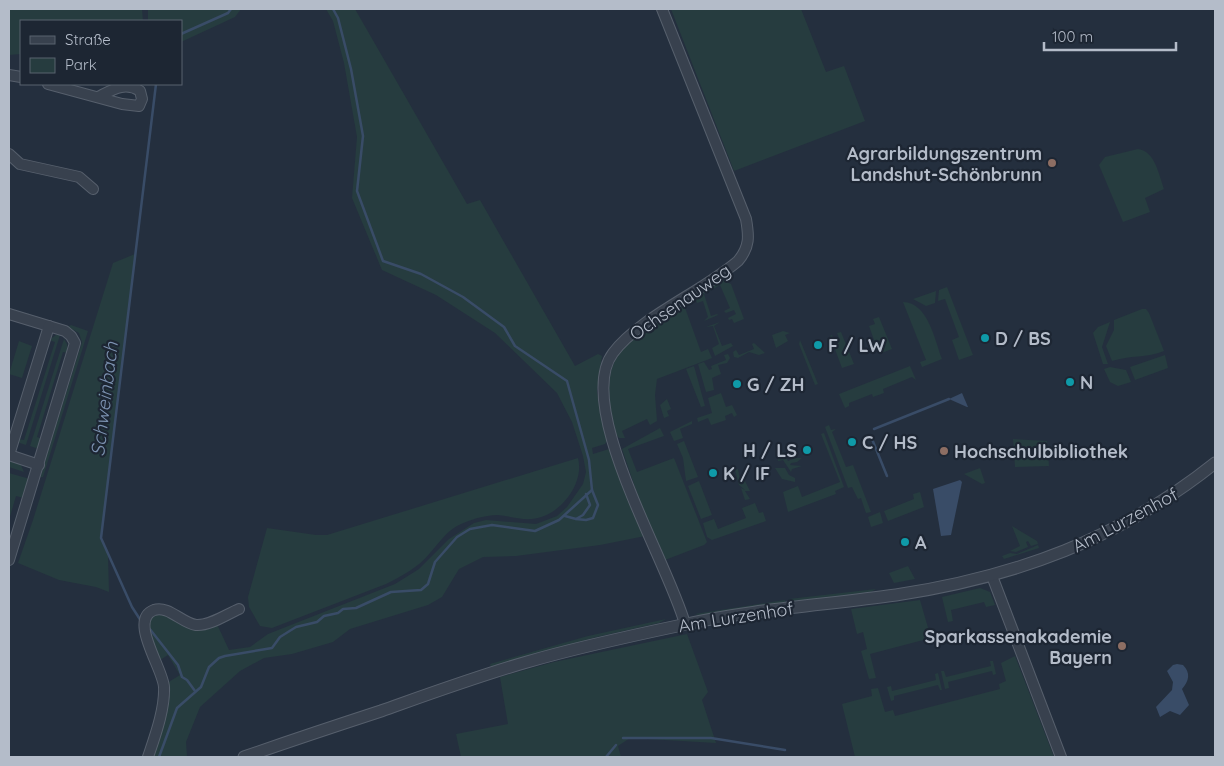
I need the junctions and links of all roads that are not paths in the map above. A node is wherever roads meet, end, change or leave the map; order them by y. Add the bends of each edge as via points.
1 (662, 9) edge
2 (52, 85) edge
3 (98, 97) dead end
4 (9, 154) edge
5 (93, 189) dead end
6 (9, 314) edge
7 (48, 326) junction
8 (9, 455) edge
9 (1215, 463) edge
10 (39, 465) junction
11 (9, 560) edge
12 (992, 576) junction
13 (239, 609) dead end
14 (684, 624) junction
15 (148, 757) edge
16 (244, 757) edge
17 (1062, 757) edge

1 - 14 street, Ochsenauweg via 746,219 748,232 748,246 738,261 630,334 612,353 603,378 604,407 614,445
2 - 3 street
4 - 5 street via 20,164 79,177
6 - 7 street
7 - 8 street
7 - 10 street via 65,331 75,343
8 - 10 street
9 - 12 street, Am Lurzenhof via 1183,488 1093,540 1051,558
10 - 11 street
12 - 14 street, Am Lurzenhof via 902,594
12 - 17 street
13 - 15 street via 198,625 160,609 146,618 143,630 164,684
14 - 16 street, Am Lurzenhof via 529,661

